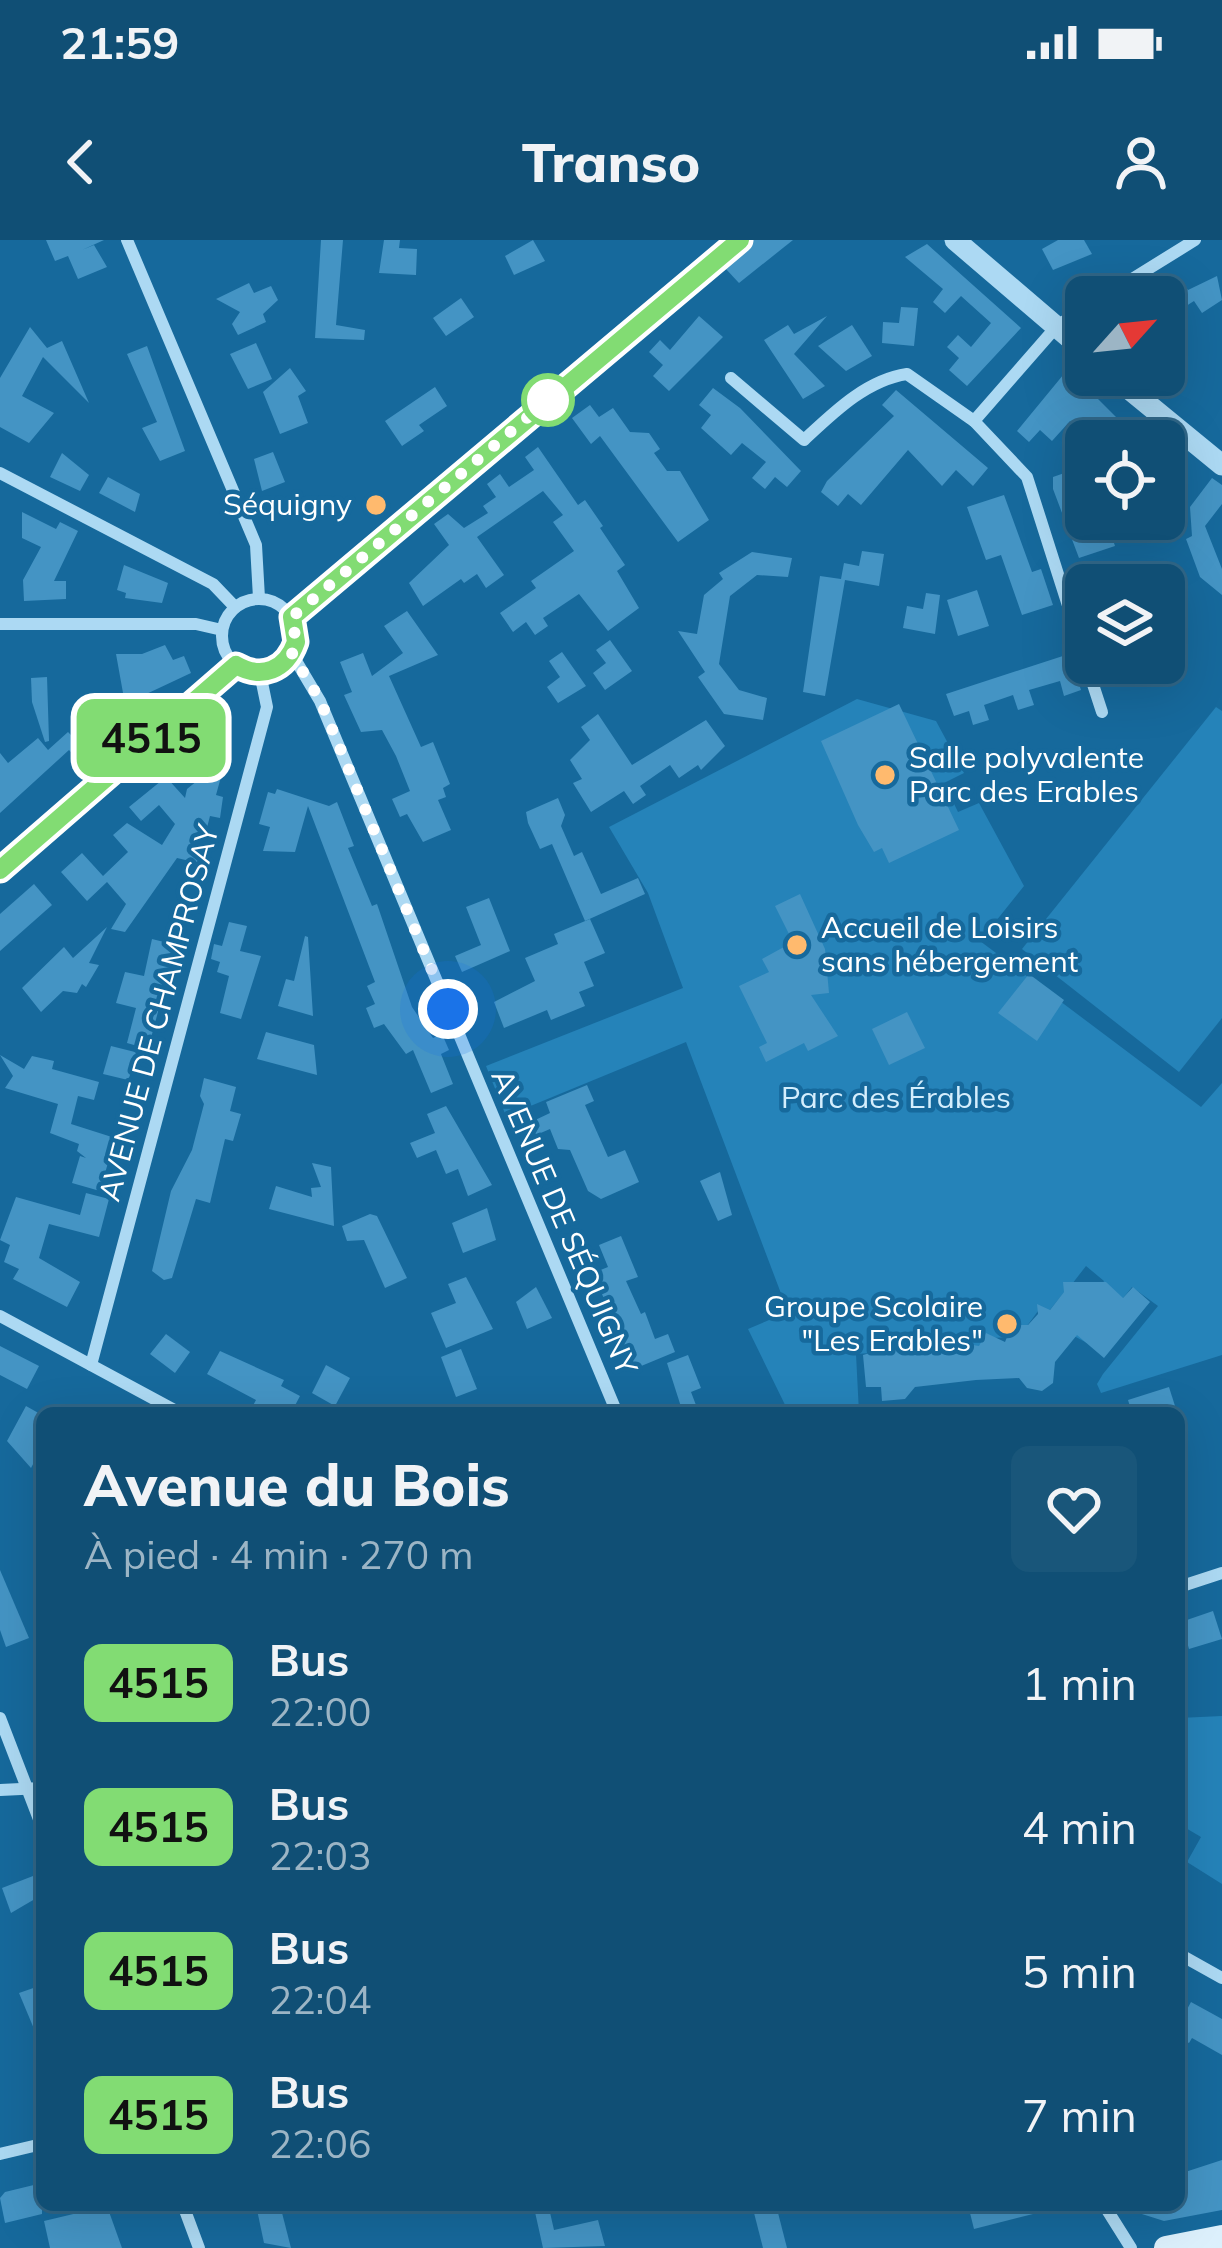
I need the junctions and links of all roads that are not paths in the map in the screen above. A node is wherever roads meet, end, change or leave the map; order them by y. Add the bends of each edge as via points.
1 (127, 240) edge
2 (740, 240) edge
3 (956, 240) edge
4 (1195, 240) edge
5 (1137, 276) edge
6 (1065, 321) edge
7 (1057, 326) junction
8 (1065, 333) edge
9 (731, 378) dead end
10 (1138, 396) edge
11 (974, 421) junction
12 (1222, 465) edge
13 (0, 472) edge
14 (1065, 597) edge
15 (259, 598) junction
16 (235, 607) junction
17 (292, 617) junction
18 (0, 624) edge
19 (222, 630) junction
20 (292, 654) junction
21 (236, 665) junction
22 (260, 674) junction
23 (1093, 684) edge
24 (1102, 712) dead end
25 (0, 870) edge
26 (0, 1316) edge
27 (92, 1365) junction
28 (169, 1407) edge
29 (615, 1407) edge
30 (1222, 1573) edge
31 (1185, 1585) edge
32 (0, 1718) edge
33 (35, 1788) edge
34 (0, 1790) edge
35 (1185, 1957) edge
36 (1222, 1978) edge
37 (36, 2146) edge
38 (0, 2155) edge
39 (185, 2211) edge
40 (1108, 2211) edge
41 (1222, 2237) edge
42 (199, 2248) edge
43 (1131, 2248) edge
44 (1166, 2248) edge

1 - 15 street via 256,545
2 - 17 street
3 - 7 street
4 - 5 street
6 - 7 street
7 - 8 street
7 - 11 street
9 - 11 street via 803,440 845,403 907,374
10 - 12 street
11 - 14 street via 1027,477
13 - 16 street via 213,584
15 - 16 street
15 - 17 street
16 - 19 street
17 - 20 street
18 - 19 street
19 - 21 street
20 - 22 street
20 - 29 street, AVENUE DE SÉQUIGNY via 320,700
21 - 22 street
21 - 25 street
22 - 27 street, AVENUE DE CHAMPROSAY via 267,706
23 - 24 street
26 - 27 street
27 - 28 street
30 - 31 street
32 - 33 street
33 - 34 street
35 - 36 street
37 - 38 street
39 - 42 street
40 - 43 street
41 - 44 main road

